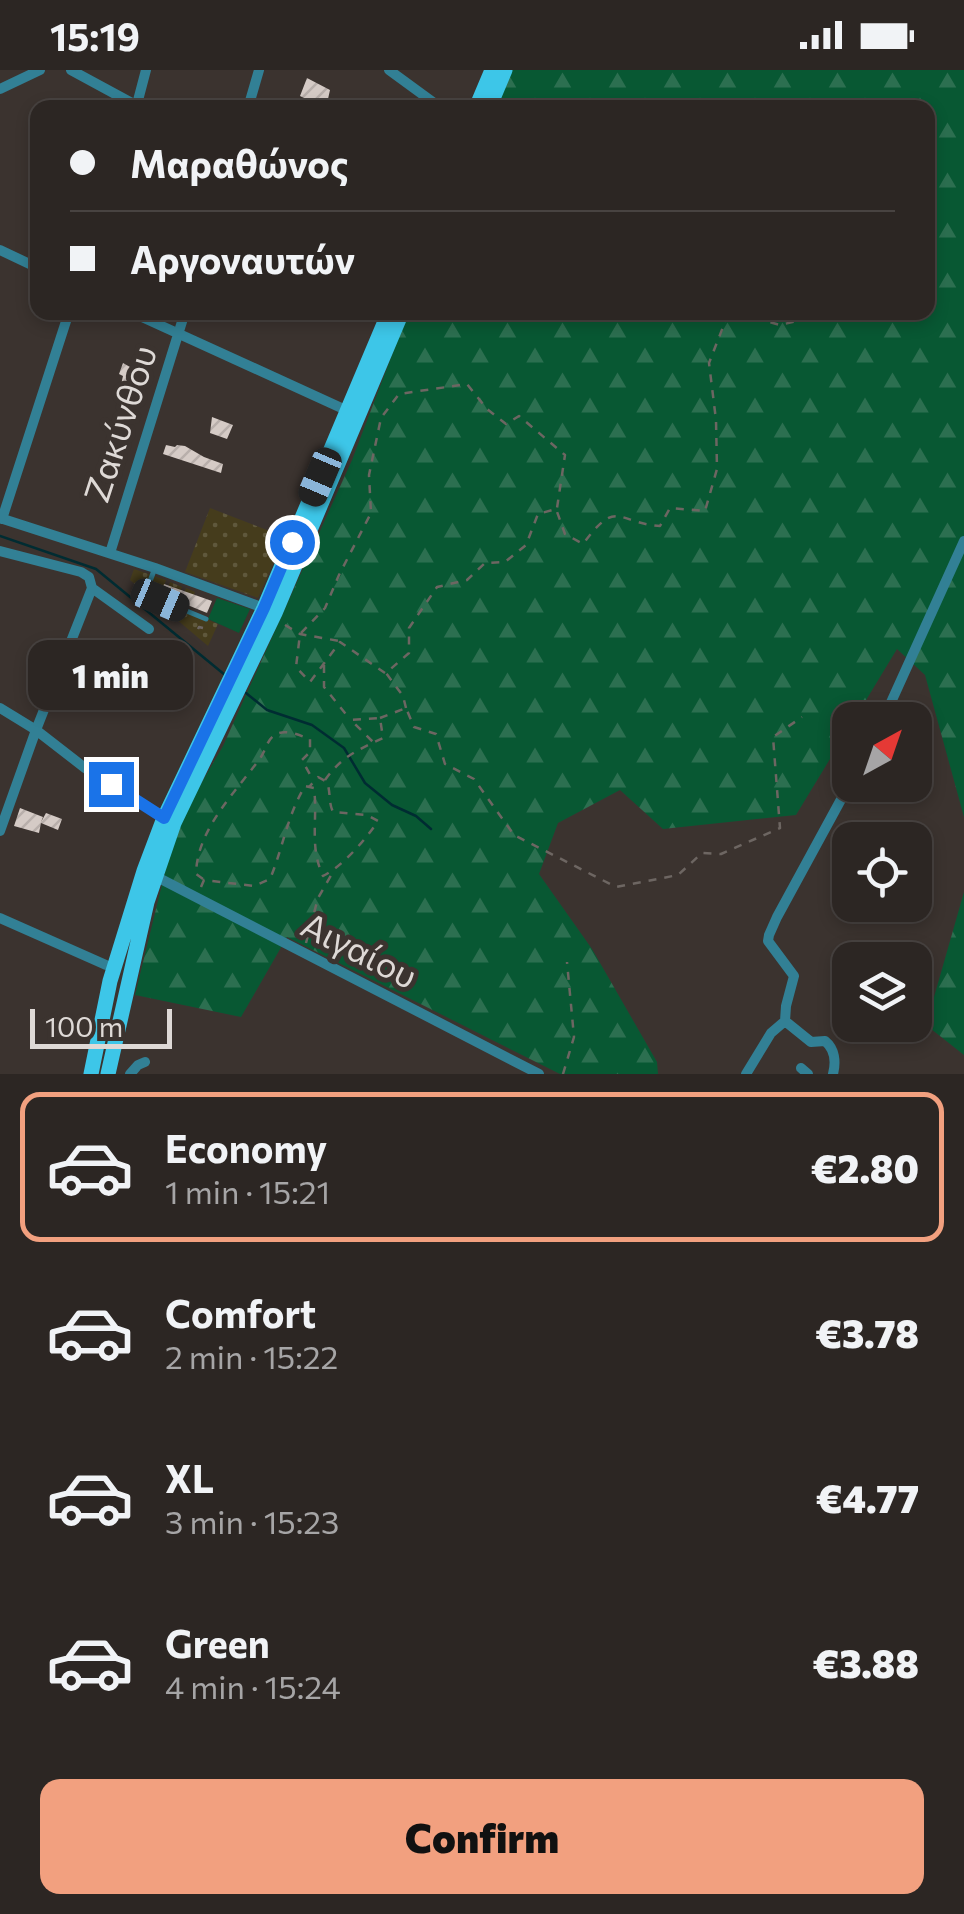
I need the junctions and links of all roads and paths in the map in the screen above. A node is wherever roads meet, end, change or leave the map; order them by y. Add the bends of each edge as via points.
1 (40, 70) edge
2 (71, 70) edge
3 (146, 70) edge
4 (259, 70) edge
5 (390, 70) edge
6 (492, 70) edge
7 (504, 70) edge
8 (0, 89) edge
9 (125, 100) edge
10 (140, 100) edge
11 (250, 100) edge
12 (430, 100) edge
13 (479, 100) edge
14 (492, 100) edge
15 (0, 250) edge
16 (30, 264) edge
17 (66, 320) edge
18 (149, 320) edge
19 (182, 320) edge
20 (386, 320) edge
21 (398, 320) edge
22 (728, 320) edge
23 (762, 320) edge
24 (801, 320) edge
25 (724, 322) joint
26 (178, 334) junction
27 (348, 411) junction
28 (556, 509) junction
29 (1, 518) edge
30 (964, 541) edge
31 (0, 551) edge
32 (110, 553) junction
33 (155, 568) junction
34 (92, 588) junction
35 (270, 611) junction
36 (206, 619) joint
37 (149, 629) dead end
38 (202, 629) dead end
39 (300, 634) junction
40 (340, 642) junction
41 (324, 664) junction
42 (386, 673) junction
43 (235, 684) junction
44 (890, 702) edge
45 (0, 708) edge
46 (406, 708) junction
47 (802, 716) dead end
48 (380, 718) junction
49 (351, 720) junction
50 (36, 730) junction
51 (374, 742) junction
52 (324, 781) junction
53 (314, 782) junction
54 (309, 787) junction
55 (840, 802) edge
56 (164, 818) junction
57 (0, 831) edge
58 (334, 870) junction
59 (155, 876) junction
60 (204, 880) junction
61 (197, 898) junction
62 (0, 918) edge
63 (303, 953) junction
64 (567, 962) dead end
65 (106, 965) dead end
66 (785, 1022) junction
67 (144, 1062) dead end
68 (91, 1074) edge
69 (108, 1074) edge
70 (130, 1074) edge
71 (538, 1074) edge
72 (563, 1074) edge
73 (746, 1074) edge
74 (834, 1074) edge

1 - 8 street
2 - 9 street
3 - 10 street
4 - 11 street
5 - 12 street
6 - 13 main road
7 - 14 main road
15 - 16 street
17 - 29 street
18 - 26 street
19 - 26 street, Ζακύνθου
20 - 27 main road
21 - 35 main road
22 - 25 path
23 - 24 path
25 - 28 path via 709,363 717,469 704,511 670,508 660,526 620,515 600,520 583,544 564,534
26 - 27 street
26 - 32 street, Ζακύνθου
27 - 35 main road
28 - 39 path via 565,455 520,416 506,424 467,384 399,394 380,418 369,475 371,513 325,608
28 - 42 path via 538,514 526,545 505,562 485,564 466,580 437,587 409,628 409,653
29 - 32 street
30 - 44 street
31 - 34 street via 81,572
32 - 33 street
33 - 35 street
33 - 36 lane via 147,589
34 - 37 street
34 - 50 street
35 - 39 path
35 - 43 main road
36 - 38 path
39 - 40 path
39 - 41 path via 296,668 310,682
40 - 41 path
40 - 42 path
41 - 49 path via 324,688
42 - 46 path
43 - 56 main road
43 - 59 main road
45 - 50 street
46 - 47 path via 414,728 436,734 445,764 474,779 514,835 616,886 678,875 702,854 721,854 780,828 773,738
46 - 48 path
48 - 49 path
48 - 51 path via 383,738
49 - 51 path
50 - 56 street
50 - 57 street
51 - 52 path via 336,764
52 - 53 path
52 - 58 path via 333,812 378,820
53 - 54 path
53 - 60 path via 302,760 310,739 289,732 269,739 196,856 196,874
54 - 58 path via 317,810 315,858 324,876
54 - 60 path via 296,800 270,879 254,886
55 - 66 street via 769,935 794,976
56 - 68 main road via 110,981
58 - 63 path via 318,898
59 - 61 street, Αιγαίου
59 - 69 main road
60 - 61 path
61 - 63 street, Αιγαίου
62 - 65 street
63 - 71 street, Αιγαίου
64 - 72 path via 574,1037
66 - 73 street
66 - 74 street via 811,1042 830,1046
67 - 70 street

